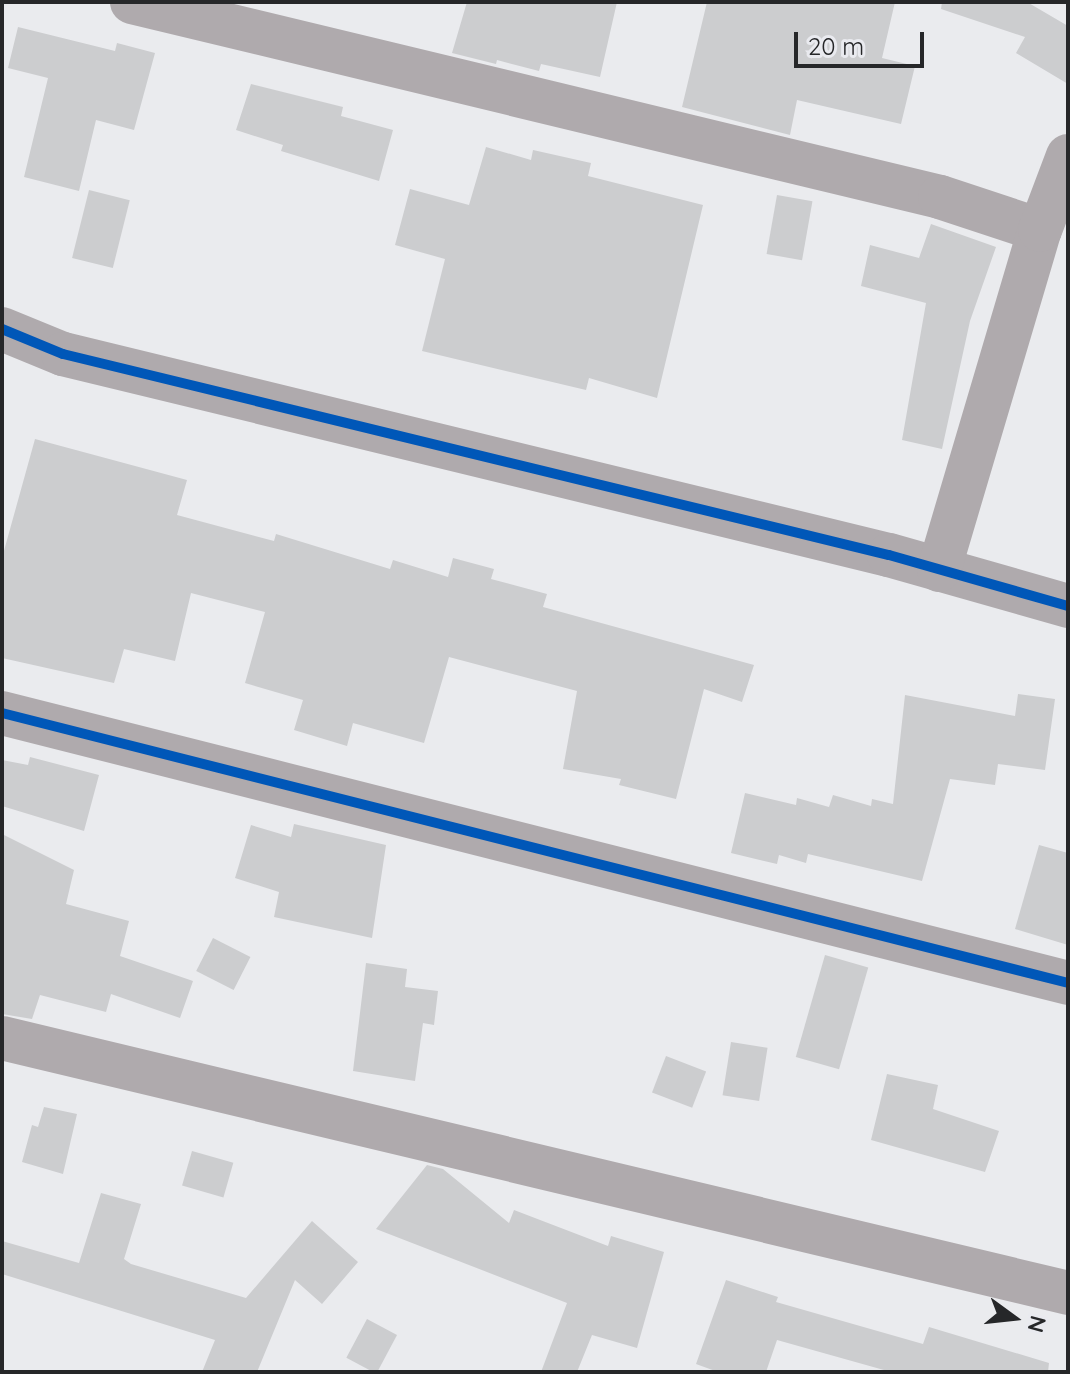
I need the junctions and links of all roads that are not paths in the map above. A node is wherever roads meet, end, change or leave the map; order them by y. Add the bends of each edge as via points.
1 (132, 2) edge
2 (1068, 156) edge
3 (1040, 230) junction
4 (2, 329) edge
5 (939, 570) junction
6 (1068, 606) edge
7 (2, 713) edge
8 (1068, 983) edge
9 (2, 1038) edge
10 (1068, 1293) edge

1 - 3 street via 940,197
2 - 3 street
3 - 5 street
4 - 5 street via 63,354
5 - 6 street
7 - 8 street
9 - 10 street

